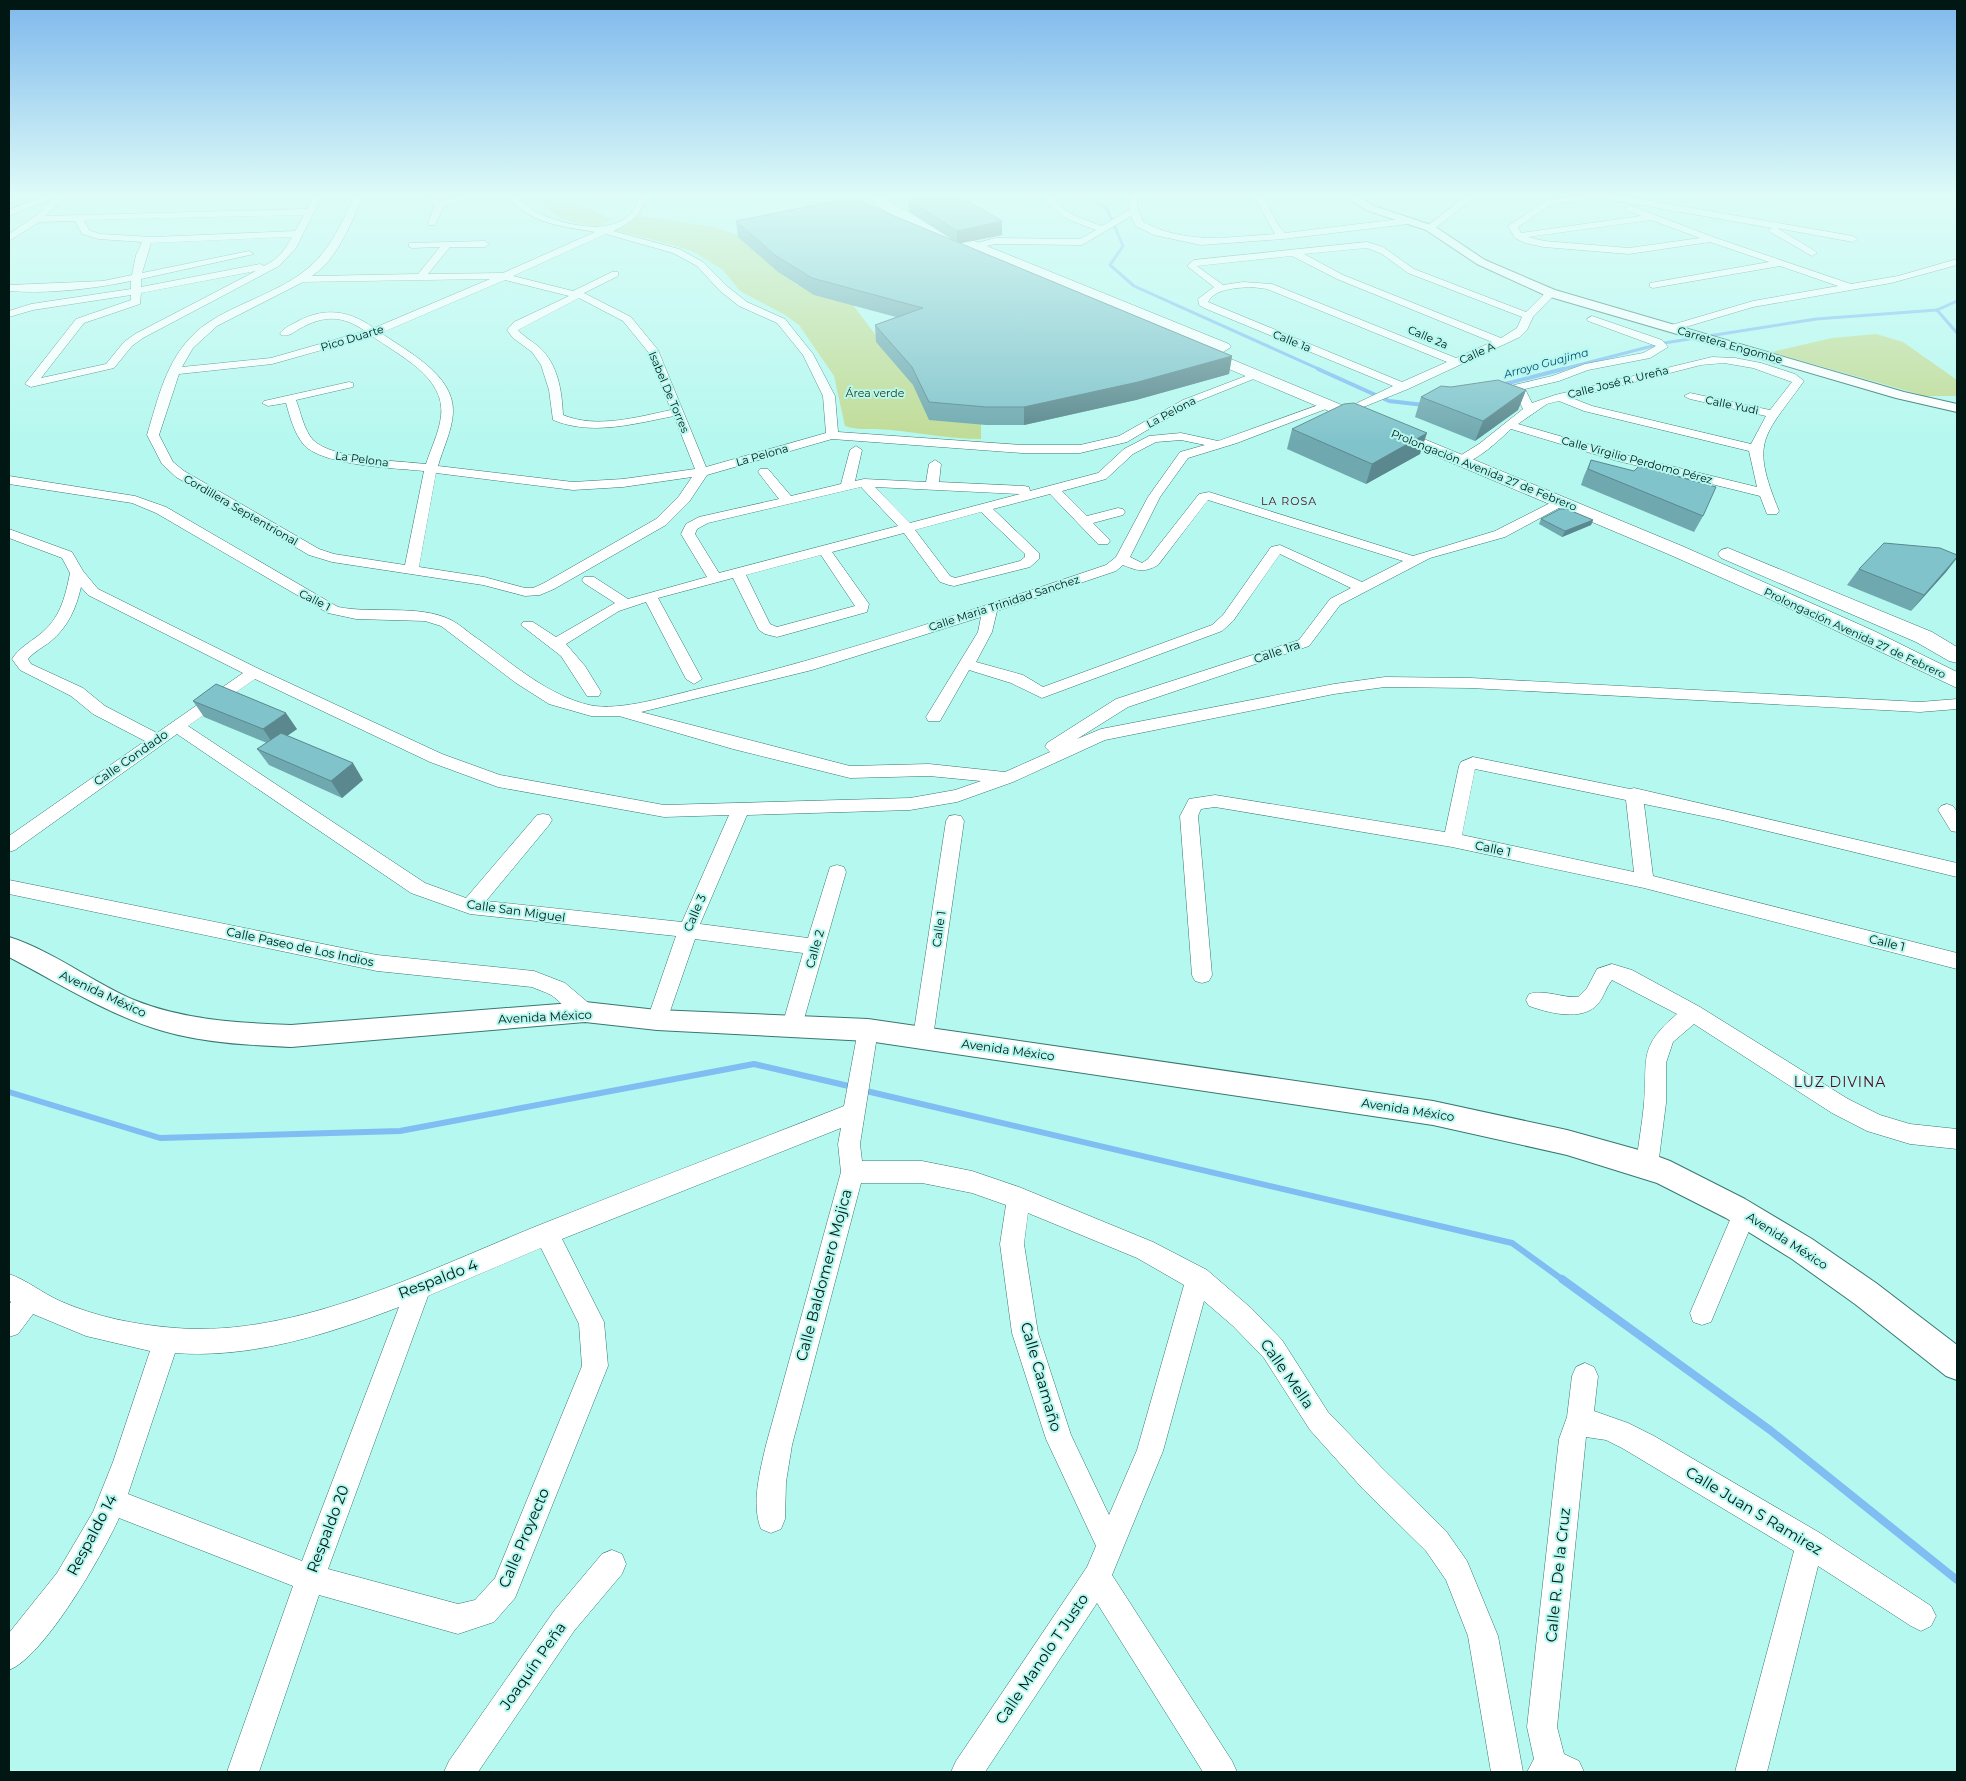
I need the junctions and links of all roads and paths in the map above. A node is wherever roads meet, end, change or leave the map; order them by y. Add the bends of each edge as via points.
1 (144, 277) edge
2 (208, 277) edge
3 (251, 277) edge
4 (301, 277) edge
5 (456, 277) edge
6 (500, 277) edge
7 (507, 277) edge
8 (609, 277) edge
9 (713, 277) edge
10 (1024, 277) edge
11 (1044, 277) edge
12 (1207, 277) edge
13 (1340, 277) edge
14 (1425, 277) edge
15 (1515, 277) edge
16 (1695, 277) edge
17 (1822, 277) edge
18 (1903, 277) edge
19 (420, 278) joint
20 (135, 279) junction
21 (298, 279) junction
22 (1653, 284) dead end
23 (1849, 286) junction
24 (9, 288) edge
25 (1221, 288) junction
26 (136, 291) junction
27 (1551, 293) junction
28 (576, 294) junction
29 (9, 314) edge
30 (1528, 316) junction
31 (1592, 319) dead end
32 (1672, 328) junction
33 (374, 332) junction
34 (285, 333) dead end
35 (1502, 342) junction
36 (1203, 346) junction
37 (1456, 362) junction
38 (173, 371) junction
39 (1255, 376) junction
40 (349, 385) dead end
41 (1404, 387) junction
42 (1592, 388) junction
43 (1387, 394) joint
44 (1690, 396) dead end
45 (1559, 397) junction
46 (290, 398) junction
47 (268, 403) dead end
48 (1367, 403) junction
49 (1328, 405) junction
50 (1529, 408) junction
51 (1957, 408) edge
52 (1588, 409) junction
53 (678, 412) junction
54 (1773, 414) junction
55 (1510, 425) junction
56 (832, 435) junction
57 (1218, 445) junction
58 (1755, 449) junction
59 (856, 450) dead end
60 (1478, 452) junction
61 (1462, 460) junction
62 (935, 464) dead end
63 (432, 468) junction
64 (702, 472) junction
65 (764, 472) dead end
66 (9, 480) edge
67 (864, 484) junction
68 (932, 486) junction
69 (847, 488) junction
70 (1049, 490) junction
71 (1764, 493) junction
72 (788, 501) junction
73 (1563, 502) junction
74 (984, 507) junction
75 (1772, 511) dead end
76 (1118, 512) dead end
77 (1084, 521) junction
78 (907, 528) junction
79 (9, 533) edge
80 (1103, 541) dead end
81 (824, 550) junction
82 (1122, 559) junction
83 (1414, 560) junction
84 (411, 570) junction
85 (77, 573) junction
86 (738, 573) junction
87 (715, 579) junction
88 (588, 580) dead end
89 (1363, 588) junction
90 (650, 596) junction
91 (1838, 599) junction
92 (626, 604) junction
93 (990, 610) junction
94 (1820, 614) junction
95 (528, 624) dead end
96 (557, 643) junction
97 (1957, 656) edge
98 (967, 660) junction
99 (254, 672) junction
100 (694, 678) dead end
101 (1957, 681) edge
102 (593, 692) dead end
103 (1957, 704) edge
104 (619, 711) junction
105 (934, 717) dead end
106 (176, 726) junction
107 (156, 739) junction
108 (1007, 778) junction
109 (1634, 794) junction
110 (741, 809) junction
111 (1947, 810) dead end
112 (544, 820) dead end
113 (955, 821) dead end
114 (1957, 826) edge
115 (1452, 840) junction
116 (9, 845) edge
117 (1957, 870) edge
118 (837, 872) dead end
119 (1644, 881) junction
120 (9, 886) edge
121 (470, 907) junction
122 (688, 930) junction
123 (9, 946) edge
124 (816, 946) junction
125 (1957, 961) edge
126 (1202, 975) dead end
127 (1536, 1000) dead end
128 (585, 1012) junction
129 (1693, 1013) junction
130 (657, 1020) junction
131 (792, 1026) junction
132 (868, 1030) junction
133 (923, 1037) junction
134 (862, 1068) joint
135 (855, 1112) junction
136 (1957, 1139) edge
137 (1647, 1166) junction
138 (852, 1172) junction
139 (1019, 1198) junction
140 (1744, 1214) junction
141 (547, 1234) junction
142 (1198, 1279) junction
143 (419, 1287) junction
144 (18, 1293) edge
145 (1702, 1313) dead end
146 (9, 1325) edge
147 (166, 1342) junction
148 (1957, 1365) edge
149 (1586, 1376) dead end
150 (1580, 1423) junction
151 (112, 1502) junction
152 (771, 1519) dead end
153 (1810, 1543) junction
154 (1111, 1544) junction
155 (612, 1564) dead end
156 (1097, 1577) junction
157 (310, 1578) junction
158 (1921, 1616) dead end
159 (9, 1655) edge
160 (1554, 1769) edge
161 (243, 1772) edge
162 (460, 1772) edge
163 (967, 1772) edge
164 (1221, 1772) edge
165 (1508, 1772) edge
166 (1751, 1772) edge

1 - 20 street
2 - 26 street
3 - 26 street via 139,336 110,366 31,384 76,324 85,318 135,303
4 - 21 street, Cordillera Septentrional
5 - 19 street, Isabel De Torres
6 - 33 street, Pico Duarte
7 - 28 street, Isabel De Torres
8 - 28 street
9 - 56 street via 742,304 781,321 808,354 829,396
10 - 36 main road, Prolongación Avenida 27 de Febrero
11 - 36 main road, Prolongación Avenida 27 de Febrero
12 - 25 street
13 - 35 street
14 - 30 street
15 - 27 street, Carretera Engombe
16 - 22 street
17 - 23 street
18 - 23 street
19 - 21 street, Isabel De Torres
20 - 24 street via 73,287
20 - 26 street
21 - 38 street, Cordillera Septentrional via 221,320 199,336
23 - 32 street via 1744,305
25 - 37 street, Calle 2a via 1269,286
25 - 41 street, Calle 1a via 1208,294 1203,303
26 - 29 street via 31,307
27 - 30 street, Calle A
27 - 32 street, Carretera Engombe
28 - 53 street, Isabel De Torres via 627,319 654,352
28 - 53 street via 512,330 536,351 548,370 556,390 558,417 586,424 612,424
30 - 35 street, Calle A via 1522,330
31 - 50 street via 1660,344 1662,348 1646,356 1592,365 1546,382 1518,387
32 - 51 street, Carretera Engombe via 1901,395
33 - 34 street via 339,313 318,315
33 - 38 street, Pico Duarte via 272,361
33 - 63 street via 434,378 445,396 447,419
35 - 37 street, Calle A
36 - 39 main road, Prolongación Avenida 27 de Febrero
36 - 48 main road, Prolongación Avenida 27 de Febrero
37 - 41 street, Calle A
38 - 84 street, Cordillera Septentrional via 154,434 168,464 314,552 332,558
39 - 49 main road, Prolongación Avenida 27 de Febrero
39 - 56 street, La Pelona via 1187,402 1123,439 1080,449 1022,449
40 - 46 street
41 - 43 street, Calle A
42 - 45 street, Calle José R. Ureña
42 - 52 street
42 - 54 street, Calle José R. Ureña via 1716,358 1735,360 1791,376 1798,381
43 - 48 street
44 - 54 street, Calle Yudi
45 - 50 street, Calle José R. Ureña
45 - 52 street
46 - 47 street
46 - 63 street, La Pelona via 304,439 320,452
48 - 60 main road, Prolongación Avenida 27 de Febrero
49 - 57 street
49 - 61 main road, Prolongación Avenida 27 de Febrero
50 - 55 street, Calle José R. Ureña
52 - 58 street
53 - 64 street, Isabel De Torres
54 - 58 street
55 - 60 street, Calle José R. Ureña
55 - 71 street, Calle Virgilio Perdomo Pérez via 1618,457
56 - 64 street, La Pelona
57 - 70 street via 1190,436 1148,439 1128,449 1102,476
57 - 82 street via 1184,455 1154,496
58 - 71 street
59 - 69 street
60 - 61 street, Calle José R. Ureña
60 - 91 main road, Prolongación Avenida 27 de Febrero
61 - 73 main road, Prolongación Avenida 27 de Febrero
62 - 68 street
63 - 64 street, La Pelona via 573,486
63 - 84 street
64 - 84 street via 684,499 661,522 535,592
65 - 72 street
66 - 104 street, Calle 1 via 135,500 162,510 290,588 333,610 356,615 426,618 446,623 555,700 591,711
67 - 68 street
67 - 69 street
67 - 78 street
68 - 70 street
69 - 72 street
70 - 74 street
70 - 77 street
71 - 75 street
72 - 87 street via 704,520 691,527 688,534
73 - 83 street, Calle 1ra via 1500,534
73 - 94 main road, Prolongación Avenida 27 de Febrero
74 - 78 street
74 - 78 street via 1032,553 1032,559 1025,564 954,582 945,579
76 - 77 street
77 - 80 street
78 - 81 street
79 - 85 street via 67,555
81 - 86 street
81 - 86 street via 862,604 862,609 777,632 770,631 764,627
82 - 83 street via 1142,568 1153,562 1204,497 1209,496
82 - 93 street, Calle Maria Trinidad Sanchez via 1111,568
83 - 89 street, Calle 1ra
85 - 99 street via 93,592
85 - 107 street via 73,596 58,628 22,654 20,659 25,667 77,692 99,710
86 - 87 street
87 - 90 street
88 - 92 street
89 - 98 street via 1276,550 1228,618 1217,628 1042,693 1017,679 970,665
89 - 108 street, Calle 1ra via 1332,604 1304,643 1122,703
90 - 92 street
90 - 100 street
91 - 94 main road
91 - 97 main road, Prolongación Avenida 27 de Febrero via 1924,637
92 - 96 street via 603,614
93 - 98 street via 985,632
93 - 104 street, Calle Maria Trinidad Sanchez via 804,667
94 - 101 main road, Prolongación Avenida 27 de Febrero
95 - 96 street
96 - 102 street via 576,662
98 - 105 street
99 - 106 street, Calle Condado
99 - 110 street via 436,758 498,781 664,811
103 - 108 street via 1920,707 1471,683 1385,682 1334,689 1102,735
104 - 108 street via 850,772 929,770
106 - 107 street, Calle Condado
106 - 121 street, Calle San Miguel via 418,888
107 - 116 street, Calle Condado
108 - 110 street via 957,796 910,804
109 - 115 street via 1473,763 1466,766
109 - 117 street
109 - 119 street
110 - 122 street, Calle 3
111 - 114 street
112 - 121 street
113 - 133 street, Calle 1
115 - 119 street, Calle 1
115 - 126 street, Calle 1 via 1215,800 1195,803 1189,816
118 - 124 street, Calle 2
119 - 125 street, Calle 1
120 - 128 street, Calle Paseo de Los Indios via 377,963 534,979 558,989
121 - 122 street, Calle San Miguel
122 - 124 street, Calle San Miguel
122 - 130 street, Calle 3
123 - 128 street, Avenida México via 133,1010 164,1021 242,1034 291,1036
124 - 131 street, Calle 2
127 - 129 street via 1583,1005 1590,1000 1604,975 1612,972
128 - 130 street, Avenida México
129 - 136 street via 1840,1106 1875,1124 1910,1134
129 - 137 street via 1666,1036 1655,1062
130 - 131 street, Avenida México
131 - 132 street, Avenida México
132 - 133 street, Avenida México
132 - 134 street, Calle Baldomero Mojica
133 - 137 street, Avenida México via 1432,1113 1496,1125
134 - 135 street, Calle Baldomero Mojica
135 - 138 street, Calle Baldomero Mojica via 849,1144
135 - 141 street, Respaldo 4
137 - 140 street, Avenida México
138 - 139 street, Calle Mella via 922,1172 972,1182
138 - 152 street, Calle Baldomero Mojica via 779,1445 772,1482
139 - 142 street, Calle Mella via 1138,1247
139 - 154 street, Calle Caamaño via 1012,1244 1025,1333 1059,1439
140 - 145 street
140 - 148 street, Avenida México via 1803,1250 1897,1316
141 - 143 street, Respaldo 4
141 - 157 street, Calle Proyecto via 591,1322 595,1366 505,1588 484,1612 458,1619
142 - 154 street, Calle Manolo T Justo via 1150,1451
142 - 165 street, Calle Mella via 1273,1349 1319,1421 1436,1541 1457,1571 1483,1636
143 - 147 street, Respaldo 4 via 307,1325 232,1341
143 - 157 street, Respaldo 20
144 - 146 street
144 - 147 street, Respaldo 4 via 103,1329
147 - 151 street, Respaldo 14
149 - 150 street, Calle R. De la Cruz
150 - 153 street, Calle Juan S Ramirez via 1596,1423 1616,1431
150 - 160 street, Calle R. De la Cruz via 1572,1439 1542,1727
151 - 157 street, Calle Proyecto
151 - 159 street, Respaldo 14 via 56,1599
153 - 158 street, Calle Juan S Ramirez
153 - 166 street
154 - 156 street, Calle Manolo T Justo
155 - 162 street, Joaquín Peña via 530,1667
156 - 163 street, Calle Manolo T Justo
156 - 164 street
157 - 161 street, Respaldo 20

